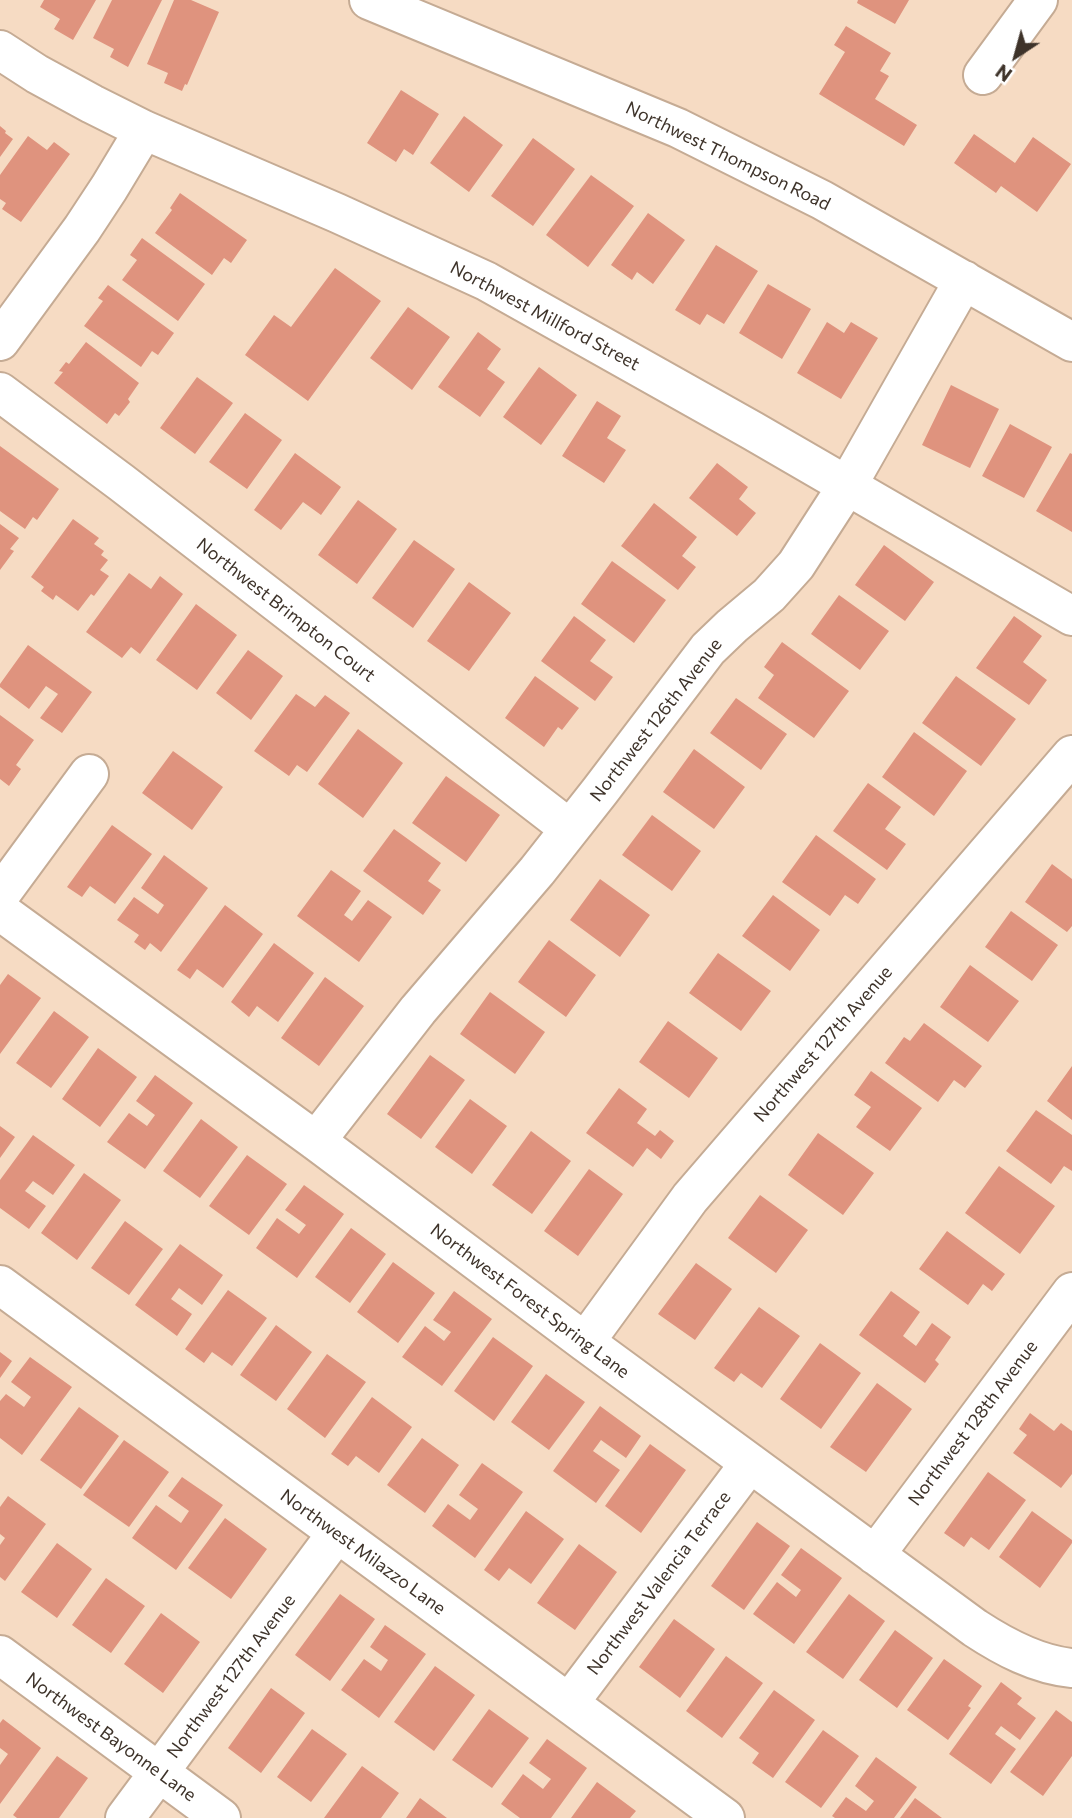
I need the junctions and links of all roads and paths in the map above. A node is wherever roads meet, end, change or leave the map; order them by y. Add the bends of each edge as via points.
1 (369, 0) edge
2 (1038, 0) edge
3 (0, 50) edge
4 (983, 75) dead end
5 (144, 130) junction
6 (964, 280) junction
7 (0, 341) edge
8 (1072, 342) edge
9 (0, 392) edge
10 (847, 486) junction
11 (1072, 616) edge
12 (1072, 755) edge
13 (89, 774) dead end
14 (570, 829) junction
15 (0, 895) edge
16 (0, 911) edge
17 (316, 1140) junction
18 (0, 1285) edge
19 (1072, 1292) edge
20 (584, 1342) junction
21 (750, 1463) junction
22 (337, 1534) junction
23 (875, 1555) junction
24 (0, 1656) edge
25 (1072, 1668) edge
26 (569, 1703) junction
27 (159, 1772) junction
28 (125, 1818) edge
29 (221, 1818) edge
30 (726, 1818) edge

1 - 6 street, Northwest Thompson Road via 678,128 822,200
2 - 4 street
3 - 5 street, Northwest Millford Street
5 - 7 street via 89,219
5 - 10 street, Northwest Millford Street via 486,281
6 - 8 street, Northwest Thompson Road
6 - 10 street, Northwest 126th Avenue
9 - 14 street, Northwest Brimpton Court
10 - 11 street, Northwest Millford Street
10 - 14 street, Northwest 126th Avenue via 796,565 769,596 708,649
12 - 20 street, Northwest 127th Avenue via 691,1198
13 - 15 street
14 - 17 street, Northwest 126th Avenue
16 - 17 street, Northwest Forest Spring Lane
17 - 20 street, Northwest Forest Spring Lane
18 - 22 street, Northwest Milazzo Lane
19 - 23 street, Northwest 128th Avenue
20 - 21 street, Northwest Forest Spring Lane
21 - 23 street, Northwest Forest Spring Lane
21 - 26 street, Northwest Valencia Terrace
22 - 26 street, Northwest Milazzo Lane
22 - 27 street, Northwest 127th Avenue
23 - 25 street, Northwest Forest Spring Lane via 1000,1644 1057,1667
24 - 27 street, Northwest Bayonne Lane
26 - 30 street, Northwest Milazzo Lane
27 - 28 street, Northwest 127th Avenue
27 - 29 street, Northwest Bayonne Lane

